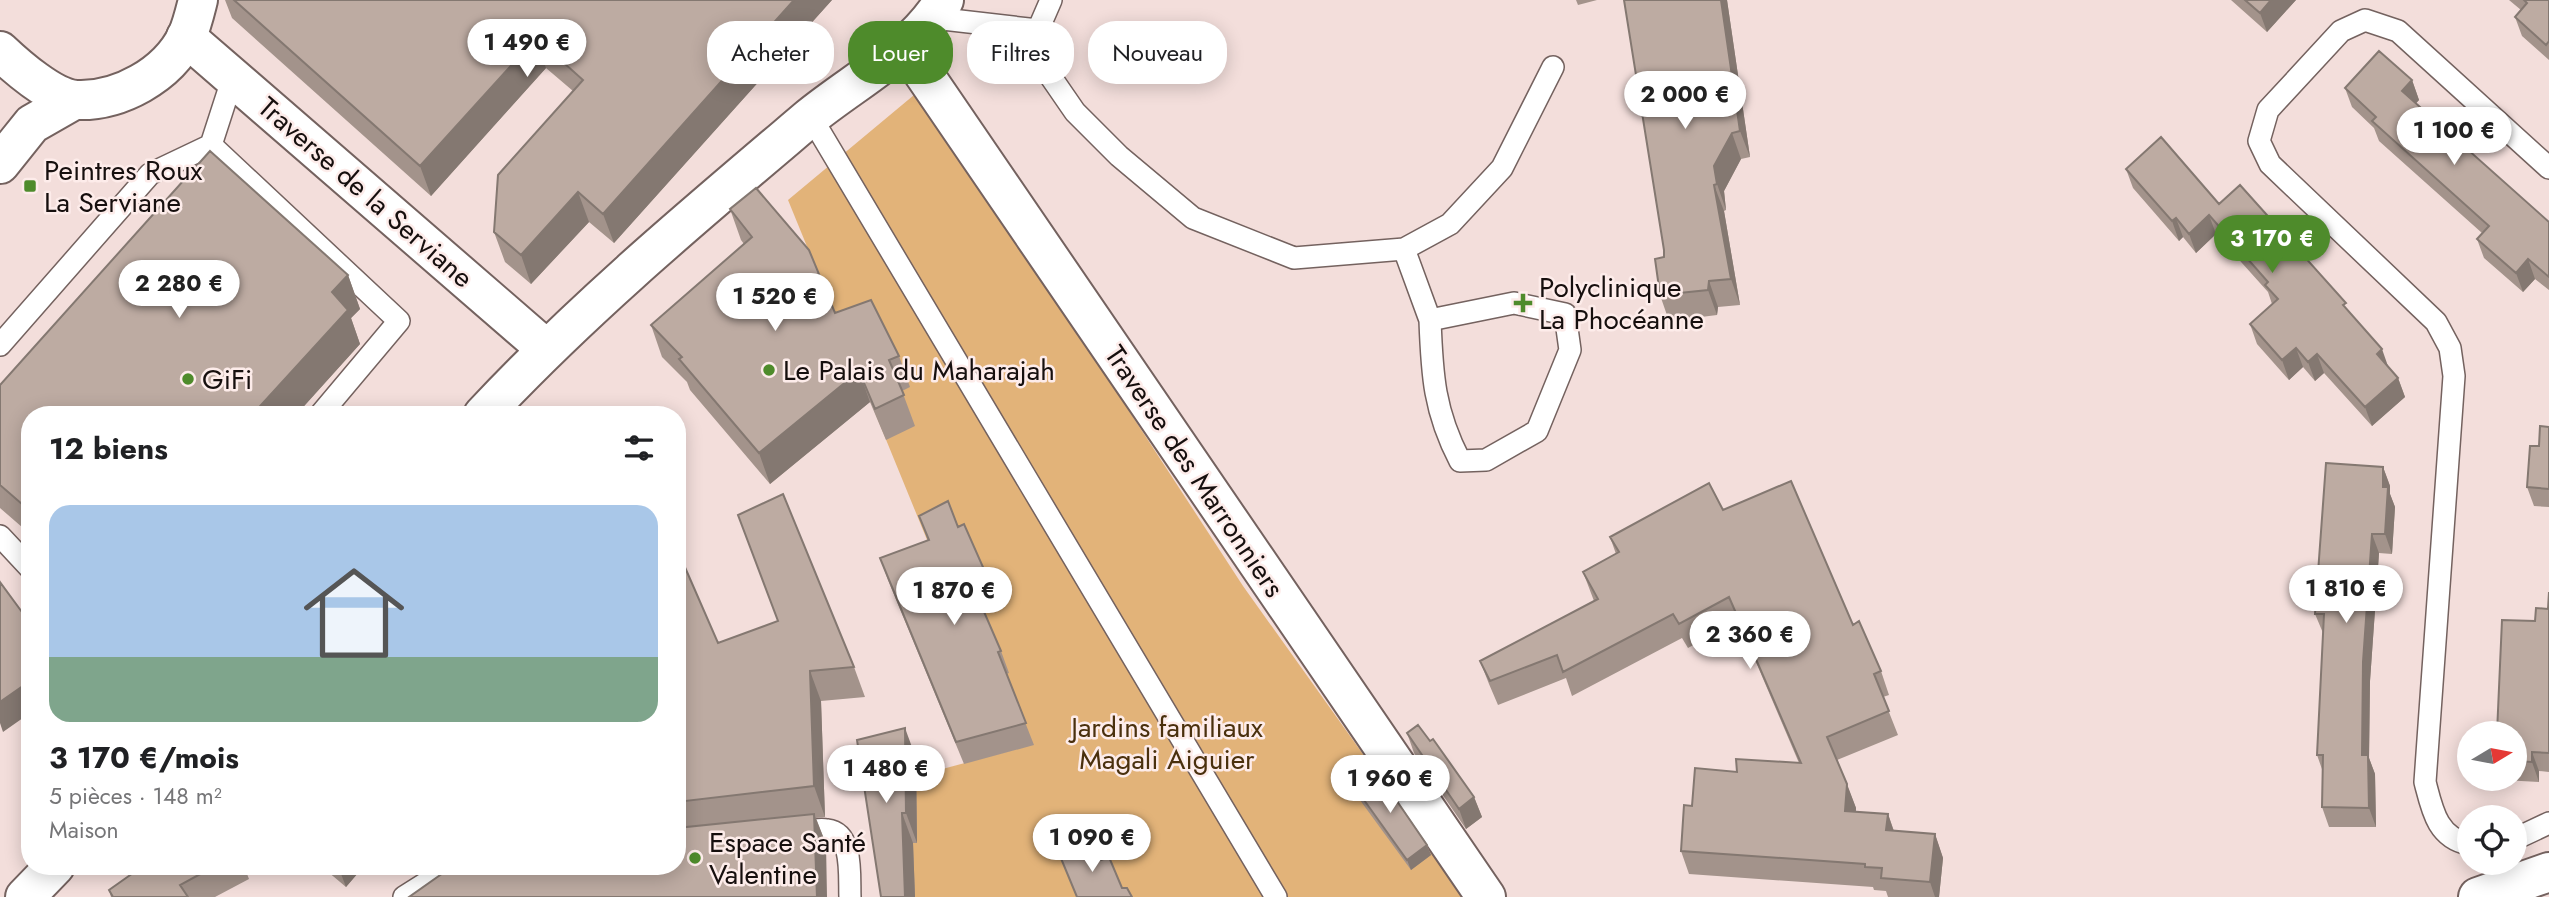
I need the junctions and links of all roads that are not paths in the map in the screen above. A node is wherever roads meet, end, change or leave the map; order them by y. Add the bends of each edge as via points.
1 (198, 0) edge
2 (1051, 0) edge
3 (939, 9) edge
4 (996, 21) edge
5 (1042, 21) edge
6 (186, 37) junction
7 (0, 51) edge
8 (1553, 68) dead end
9 (233, 77) junction
10 (854, 84) edge
11 (930, 84) edge
12 (1056, 84) edge
13 (74, 100) junction
14 (811, 117) junction
15 (211, 145) junction
16 (0, 164) edge
17 (2549, 168) edge
18 (1404, 249) junction
19 (1430, 320) junction
20 (0, 345) edge
21 (545, 348) junction
22 (328, 406) edge
23 (491, 406) edge
24 (0, 536) edge
25 (21, 558) edge
26 (2549, 823) edge
27 (2527, 833) edge
28 (778, 835) edge
29 (2457, 840) edge
30 (2549, 872) edge
31 (46, 875) edge
32 (434, 875) edge
33 (24, 897) edge
34 (404, 897) edge
35 (850, 897) edge
36 (1276, 897) edge
37 (1486, 897) edge
38 (2478, 897) edge

1 - 6 street
2 - 5 lane
3 - 4 lane
6 - 9 street, Traverse de la Serviane
6 - 13 street via 158,72 118,95
7 - 13 street via 28,78
8 - 18 lane via 1502,168 1450,224
9 - 15 lane
9 - 21 street, Traverse de la Serviane
10 - 14 street
11 - 37 street, Traverse des Marronniers
12 - 18 lane via 1075,112 1119,156 1193,218 1294,258
13 - 16 street via 32,124
14 - 21 street
14 - 36 lane
15 - 20 lane via 150,174
15 - 22 lane via 399,321
17 - 29 lane via 2398,31 2365,20 2341,31 2268,110 2259,141 2270,164 2436,322 2450,348 2454,376 2425,782 2436,822
18 - 19 lane
19 - 19 lane via 1514,303 1565,314 1570,350 1537,431 1486,460 1460,461 1443,428 1432,384
21 - 23 street
24 - 25 lane
26 - 27 lane
28 - 35 lane via 827,830 838,834 845,842
30 - 38 street
31 - 33 street
32 - 34 lane

